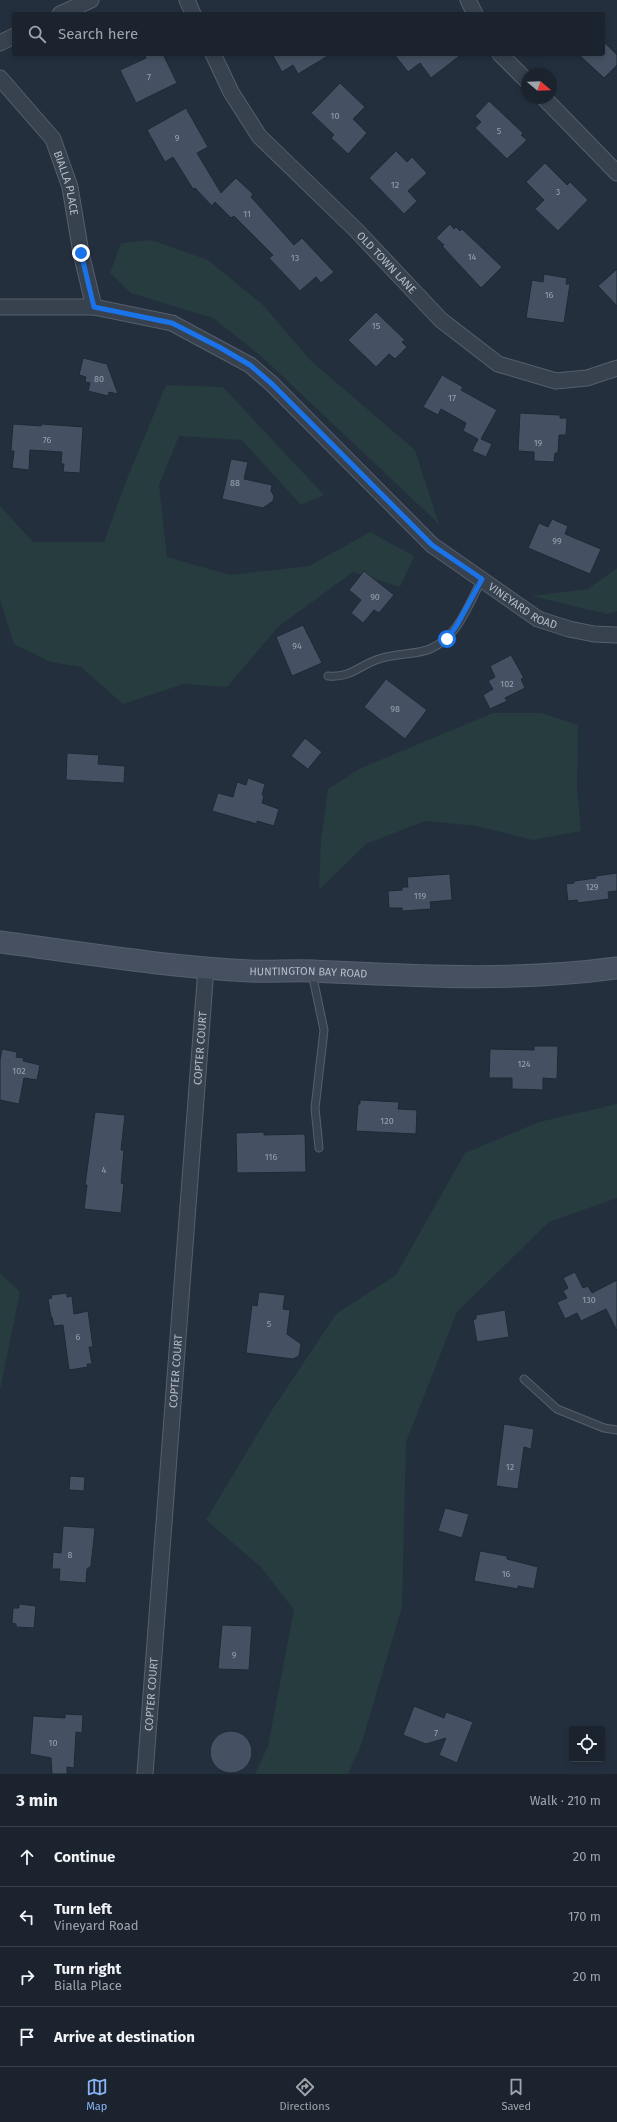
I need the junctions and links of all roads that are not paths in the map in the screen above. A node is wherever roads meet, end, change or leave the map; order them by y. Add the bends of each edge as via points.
1 (91, 0) edge
2 (187, 0) edge
3 (468, 0) edge
4 (64, 12) edge
5 (192, 12) edge
6 (474, 12) edge
7 (12, 37) edge
8 (0, 44) edge
9 (213, 56) edge
10 (502, 56) edge
11 (521, 75) edge
12 (0, 78) edge
13 (550, 104) edge
14 (617, 173) edge
15 (0, 307) edge
16 (94, 307) junction
17 (617, 368) edge
18 (482, 579) junction
19 (617, 634) edge
20 (328, 676) dead end
21 (0, 942) edge
22 (206, 968) junction
23 (617, 968) edge
24 (311, 971) junction
25 (319, 1148) dead end
26 (524, 1379) dead end
27 (617, 1430) edge
28 (145, 1774) edge

1 - 4 street
2 - 5 street
3 - 6 street
7 - 8 street
9 - 17 street, OLD TOWN LANE via 231,92 260,136 452,329 498,364 556,381 587,378
10 - 11 street
12 - 16 street, BIALLA PLACE via 53,139 70,187 81,253
13 - 14 street
15 - 16 street, VINEYARD ROAD
16 - 18 street, VINEYARD ROAD via 172,323 250,365 432,545
18 - 19 street, VINEYARD ROAD via 538,618 569,629 594,634
18 - 20 lane via 447,639 429,650 389,655 341,677
21 - 22 street, HUNTINGTON BAY ROAD
22 - 24 street, HUNTINGTON BAY ROAD via 251,972
22 - 28 street, COPTER COURT
23 - 24 street, HUNTINGTON BAY ROAD via 568,974 486,978
24 - 25 lane via 324,1030 315,1108
26 - 27 lane via 557,1409 604,1428

